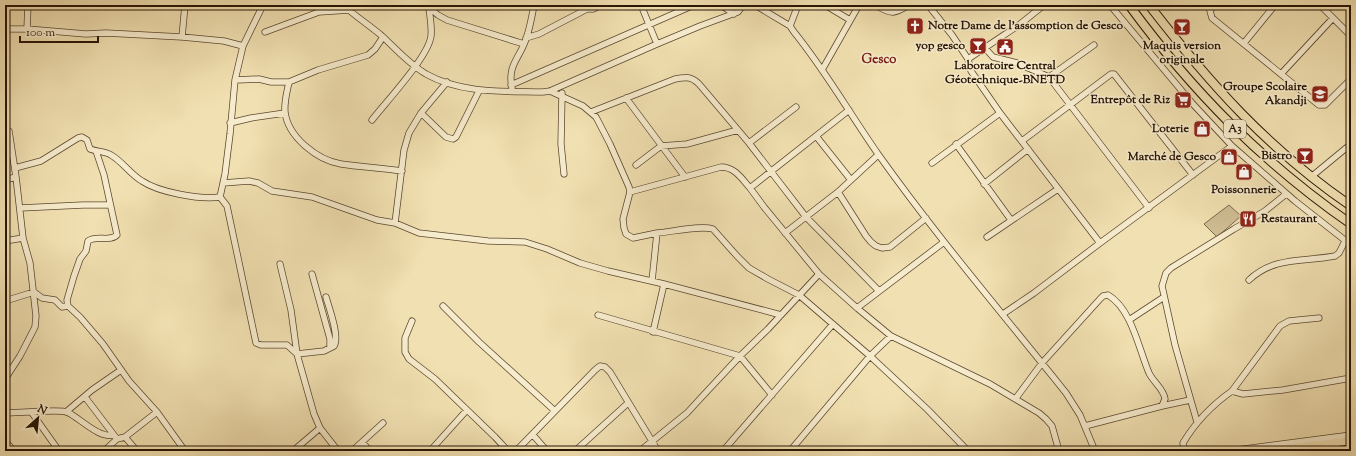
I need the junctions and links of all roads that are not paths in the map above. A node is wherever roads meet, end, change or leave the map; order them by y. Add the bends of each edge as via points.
1 (28, 5) edge
2 (185, 5) edge
3 (263, 5) edge
4 (344, 5) edge
5 (356, 5) edge
6 (534, 5) edge
7 (601, 5) edge
8 (641, 5) edge
9 (694, 5) edge
10 (721, 5) edge
11 (743, 5) edge
12 (755, 5) edge
13 (798, 5) edge
14 (825, 5) edge
15 (859, 5) edge
16 (875, 5) edge
17 (910, 5) edge
18 (928, 5) edge
19 (1044, 5) edge
20 (1110, 5) edge
21 (1129, 5) edge
22 (1214, 5) edge
23 (1275, 5) edge
24 (1320, 5) edge
25 (1152, 6) edge
26 (428, 7) edge
27 (585, 7) edge
28 (349, 10) junction
29 (734, 14) junction
30 (1333, 18) junction
31 (850, 20) junction
32 (649, 25) junction
33 (790, 26) junction
34 (5, 29) edge
35 (27, 29) junction
36 (265, 32) dead end
37 (1351, 36) edge
38 (182, 37) junction
39 (383, 37) junction
40 (526, 38) junction
41 (1244, 43) junction
42 (524, 44) junction
43 (657, 44) junction
44 (1094, 45) dead end
45 (243, 46) junction
46 (986, 48) junction
47 (968, 59) junction
48 (415, 66) junction
49 (822, 70) junction
50 (1281, 74) junction
51 (1049, 77) junction
52 (1351, 79) edge
53 (235, 80) junction
54 (289, 82) junction
55 (447, 82) junction
56 (511, 85) junction
57 (561, 87) junction
58 (479, 91) junction
59 (550, 91) junction
60 (512, 92) junction
61 (562, 96) junction
62 (626, 98) junction
63 (1070, 104) junction
64 (796, 108) dead end
65 (849, 110) junction
66 (591, 112) junction
67 (285, 113) junction
68 (421, 113) junction
69 (1000, 114) junction
70 (372, 120) dead end
71 (230, 123) junction
72 (5, 128) edge
73 (738, 130) junction
74 (816, 136) junction
75 (1022, 141) junction
76 (749, 143) junction
77 (956, 144) junction
78 (1351, 144) edge
79 (662, 146) junction
80 (1232, 146) junction
81 (1028, 149) junction
82 (96, 151) junction
83 (878, 155) junction
84 (932, 163) dead end
85 (636, 165) dead end
86 (15, 168) junction
87 (402, 170) junction
88 (770, 172) junction
89 (564, 174) dead end
90 (1193, 175) junction
91 (16, 177) junction
92 (685, 177) junction
93 (1310, 177) junction
94 (5, 180) edge
95 (851, 180) junction
96 (223, 183) junction
97 (984, 184) junction
98 (750, 188) junction
99 (1058, 189) junction
100 (630, 192) junction
101 (838, 192) junction
102 (1286, 194) junction
103 (220, 197) junction
104 (110, 205) junction
105 (1351, 206) edge
106 (20, 208) junction
107 (1149, 208) junction
108 (806, 217) junction
109 (926, 218) junction
110 (1011, 220) junction
111 (395, 223) junction
112 (1351, 224) edge
113 (657, 233) junction
114 (785, 233) junction
115 (987, 237) dead end
116 (23, 238) junction
117 (5, 241) edge
118 (1345, 241) junction
119 (944, 242) junction
120 (1100, 243) junction
121 (1351, 245) edge
122 (280, 264) dead end
123 (312, 274) dead end
124 (819, 274) junction
125 (1249, 280) dead end
126 (652, 281) junction
127 (664, 284) junction
128 (879, 291) junction
129 (34, 292) junction
130 (799, 296) junction
131 (326, 297) dead end
132 (1164, 297) junction
133 (5, 301) edge
134 (68, 306) junction
135 (442, 306) dead end
136 (857, 308) junction
137 (781, 314) junction
138 (1003, 314) junction
139 (598, 315) dead end
140 (1319, 318) dead end
141 (412, 320) dead end
142 (1129, 320) junction
143 (833, 324) junction
144 (653, 332) junction
145 (892, 336) junction
146 (330, 348) junction
147 (298, 354) junction
148 (740, 356) junction
149 (870, 356) junction
150 (1042, 362) junction
151 (121, 370) junction
152 (5, 378) edge
153 (1351, 378) edge
154 (1232, 391) junction
155 (772, 395) junction
156 (85, 396) junction
157 (1016, 398) junction
158 (1190, 400) junction
159 (628, 404) junction
160 (1162, 406) junction
161 (466, 411) junction
162 (555, 411) junction
163 (66, 412) junction
164 (157, 412) junction
165 (5, 413) edge
166 (32, 413) junction
167 (1197, 422) junction
168 (383, 423) dead end
169 (1085, 426) junction
170 (320, 428) junction
171 (533, 435) junction
172 (1351, 435) edge
173 (116, 437) junction
174 (125, 437) junction
175 (651, 440) junction
176 (1351, 440) edge
177 (5, 441) edge
178 (362, 442) junction
179 (1351, 449) edge
180 (14, 451) edge
181 (59, 451) edge
182 (104, 451) edge
183 (137, 451) edge
184 (185, 451) edge
185 (293, 451) edge
186 (338, 451) edge
187 (352, 451) edge
188 (370, 451) edge
189 (430, 451) edge
190 (508, 451) edge
191 (516, 451) edge
192 (547, 451) edge
193 (575, 451) edge
194 (640, 451) edge
195 (658, 451) edge
196 (723, 451) edge
197 (790, 451) edge
198 (968, 451) edge
199 (1059, 451) edge
200 (1095, 451) edge
201 (1184, 451) edge
202 (1229, 451) edge
203 (1263, 451) edge
204 (1336, 451) edge

1 - 35 street
2 - 38 street
3 - 45 street
4 - 28 street
5 - 28 street
6 - 40 street
7 - 27 street via 593,9
8 - 32 street
9 - 32 street
10 - 29 street
11 - 29 street
12 - 33 street
13 - 33 street
14 - 31 street
15 - 31 street
16 - 17 street via 888,13 893,13
18 - 47 street
19 - 46 street
20 - 80 street via 1192,103
21 - 112 highway, A3 via 1201,94 1230,124 1283,173
22 - 41 street via 1210,11 1212,18
23 - 41 street
24 - 30 street
25 - 93 highway, A3 via 1203,73 1238,112
26 - 42 street via 447,20
26 - 48 street via 431,36 427,50
27 - 40 street via 539,34
28 - 36 street via 319,12
28 - 39 street
29 - 43 street
30 - 37 street
30 - 50 street
31 - 49 street
32 - 43 street
32 - 56 street
33 - 49 street
34 - 35 street
35 - 38 street
38 - 45 street via 224,41
39 - 48 street
39 - 54 street via 368,55
40 - 42 street
41 - 50 street
42 - 56 street via 512,68
43 - 57 street
44 - 51 street
45 - 53 street
46 - 47 street
46 - 51 street via 993,57 1017,63
47 - 69 street via 971,71
48 - 55 street via 426,74
48 - 70 street
49 - 65 street
50 - 52 street via 1321,106
51 - 63 street
53 - 54 street
53 - 71 street
54 - 67 street via 284,102
55 - 58 street
55 - 68 street
56 - 60 street
57 - 59 street
57 - 61 street
58 - 60 street
58 - 68 street via 453,139 446,137
59 - 60 street
59 - 61 street
61 - 66 street
61 - 89 street via 561,144
62 - 66 street
62 - 73 street via 675,79 689,77 699,84
62 - 79 street
63 - 75 street
63 - 90 street via 1114,74
63 - 107 street
64 - 76 street
65 - 74 street
65 - 83 street
66 - 100 street via 599,120
67 - 71 street
67 - 87 street via 287,122 301,142 324,158 339,163
68 - 87 street via 405,144
69 - 75 street
69 - 77 street
71 - 96 street
72 - 86 street via 9,131
73 - 76 street
73 - 79 street via 687,144
74 - 88 street
74 - 95 street
75 - 81 street
76 - 88 street
77 - 84 street
77 - 97 street
78 - 93 street
79 - 85 street
79 - 92 street
80 - 90 street
80 - 102 street
81 - 97 street
81 - 99 street
82 - 86 street via 90,149 87,140 78,138 41,160
82 - 103 street via 111,154 131,173 156,188 199,198
82 - 104 street
83 - 95 street
83 - 109 street
86 - 91 street
87 - 111 street
88 - 98 street
88 - 108 street
90 - 107 street
91 - 94 street
91 - 106 street
92 - 98 street via 727,167 734,170
92 - 100 street
93 - 105 highway, A3
95 - 101 street
96 - 103 street
96 - 111 street via 249,181 272,191 312,197 377,220
97 - 110 street
98 - 114 street
99 - 110 street
99 - 120 street
100 - 113 street via 623,219 626,234 633,238
101 - 108 street
101 - 109 street via 866,236 882,248 890,247
102 - 118 street
102 - 132 street via 1265,211 1171,268 1162,282
103 - 147 street via 227,206 256,343 287,345
104 - 106 street
104 - 134 street via 117,235 113,238 88,240 86,251 74,276
106 - 116 street
107 - 120 street
108 - 114 street
108 - 128 street
109 - 119 street
110 - 115 street
111 - 126 street via 419,232 488,242 525,242 595,267
113 - 126 street
113 - 130 street via 713,229 749,268
114 - 124 street
116 - 117 street
116 - 129 street
118 - 121 street
118 - 125 street via 1335,256 1276,264
119 - 128 street
119 - 138 street
120 - 138 street
122 - 147 street
123 - 146 street via 330,339
124 - 130 street
124 - 136 street
126 - 127 street
127 - 137 street
127 - 144 street
128 - 136 street
129 - 133 street
129 - 134 street via 42,298 55,300 62,307
129 - 152 street via 35,327
130 - 137 street
130 - 143 street
131 - 146 street via 336,340 335,345
132 - 142 street
132 - 158 street
134 - 151 street via 103,344
135 - 162 street
136 - 145 street
137 - 148 street
138 - 150 street
139 - 144 street
140 - 154 street via 1288,321 1280,326
141 - 161 street via 405,338 408,359 434,379
142 - 150 street via 1112,298 1103,296
142 - 160 street via 1150,374 1165,396
143 - 149 street
143 - 155 street
144 - 148 street
145 - 149 street
145 - 157 street
146 - 147 street
147 - 170 street
148 - 155 street
148 - 175 street via 687,413
149 - 197 street
149 - 198 street
150 - 157 street
150 - 169 street via 1066,393
151 - 156 street
151 - 164 street
153 - 154 street via 1283,390 1243,394
154 - 167 street
155 - 196 street
156 - 163 street
156 - 173 street
157 - 199 street via 1046,419 1055,434
158 - 160 street
158 - 167 street
159 - 162 street via 610,372 600,366
159 - 175 street
159 - 193 street
160 - 169 street
161 - 189 street
161 - 190 street
162 - 171 street
163 - 166 street
163 - 173 street via 98,432
164 - 174 street
164 - 184 street
165 - 166 street
166 - 181 street
167 - 201 street via 1183,444
168 - 178 street
169 - 200 street
170 - 185 street
170 - 186 street
171 - 191 street
171 - 192 street
172 - 202 street
173 - 174 street
173 - 182 street
174 - 183 street
175 - 194 street
175 - 195 street
176 - 203 main road
177 - 180 street
178 - 187 street
178 - 188 street
179 - 204 main road

